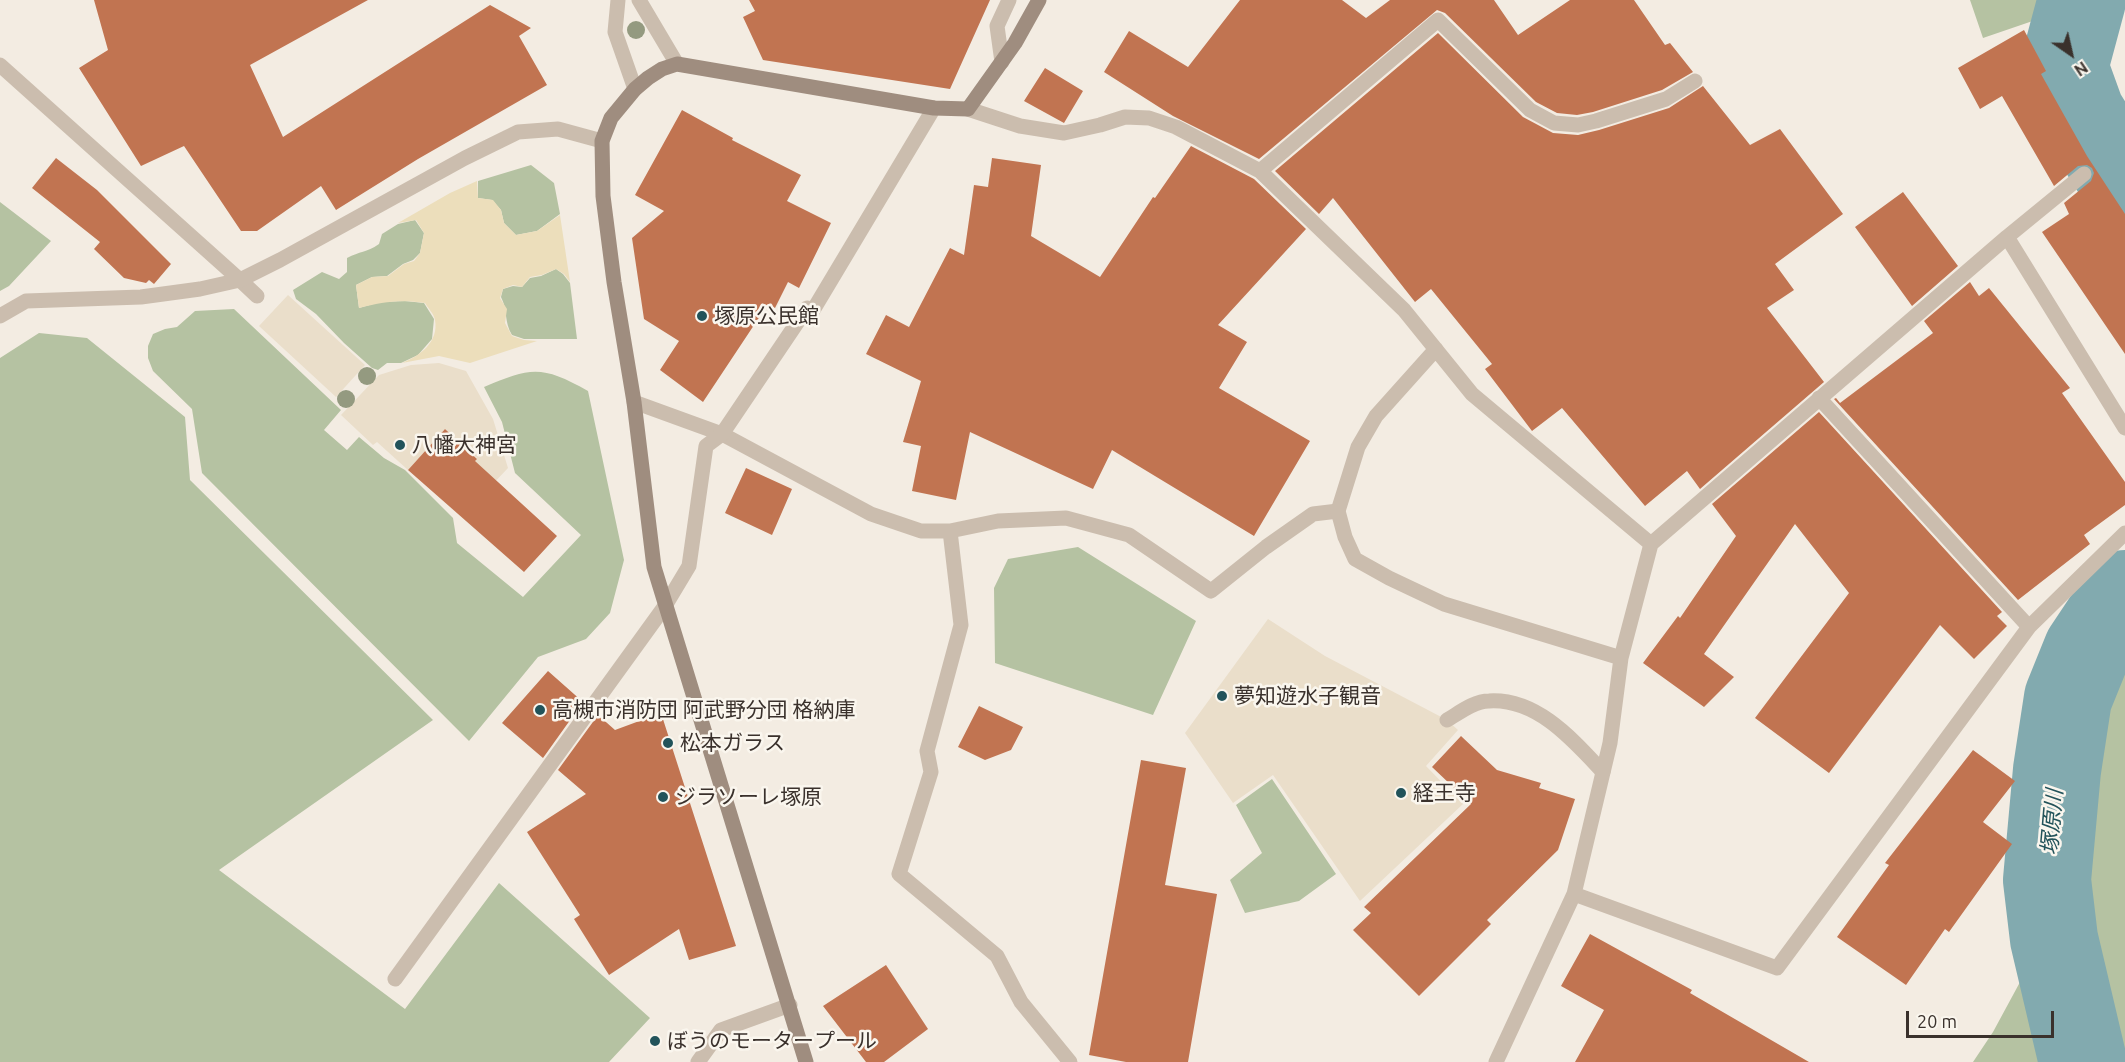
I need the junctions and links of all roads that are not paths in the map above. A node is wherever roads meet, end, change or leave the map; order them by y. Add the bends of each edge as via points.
1 (618, 0) edge
2 (639, 0) edge
3 (1009, 0) edge
4 (1039, 0) edge
5 (1002, 62) junction
6 (677, 64) junction
7 (0, 65) edge
8 (1695, 81) dead end
9 (635, 89) junction
10 (934, 108) junction
11 (968, 109) junction
12 (602, 141) junction
13 (1260, 171) junction
14 (2084, 174) dead end
15 (2007, 237) junction
16 (240, 280) junction
17 (257, 296) dead end
18 (0, 316) edge
19 (1436, 350) junction
20 (1819, 398) junction
21 (634, 402) junction
22 (2125, 428) edge
23 (722, 434) junction
24 (1338, 511) junction
25 (950, 531) junction
26 (2125, 533) edge
27 (1651, 543) junction
28 (665, 606) junction
29 (2029, 627) junction
30 (1621, 658) junction
31 (1447, 720) dead end
32 (1604, 772) junction
33 (1574, 894) junction
34 (395, 979) dead end
35 (790, 1005) junction
36 (698, 1062) edge
37 (806, 1062) edge
38 (1070, 1062) edge
39 (1496, 1062) edge

1 - 9 street via 615,32
2 - 6 street
3 - 5 street via 997,26
4 - 5 street
5 - 11 street
6 - 9 street via 662,69
6 - 10 street
7 - 16 street
8 - 13 street via 1666,99 1596,121 1578,125 1554,123 1530,110 1438,20
9 - 12 street via 611,118
10 - 11 street
10 - 23 street via 812,312 807,308
11 - 13 street via 1020,126 1064,133 1125,117 1149,118 1176,127
12 - 16 street via 558,129 518,132
12 - 21 street via 603,196
13 - 19 street via 1404,310
14 - 15 street
15 - 20 street
15 - 22 street
16 - 17 street
16 - 18 street via 141,297 26,301
19 - 24 street via 1376,416 1358,447
19 - 27 street via 1472,394
20 - 27 street
20 - 29 street
21 - 23 street
21 - 28 street via 654,567
23 - 25 street via 871,514 921,531
23 - 28 street via 706,446 688,566
24 - 25 street via 1313,514 1211,591 1129,535 1066,518 998,521
24 - 30 street via 1355,559 1389,578 1444,604
25 - 38 street via 961,625 927,751 931,772 899,874 997,956 1021,1002
26 - 29 street
27 - 30 street
28 - 34 street
28 - 35 street
29 - 33 street via 1777,968
30 - 32 street
31 - 32 street via 1488,700 1524,706 1566,733
32 - 33 street
33 - 39 street
35 - 36 street via 721,1030
35 - 37 street

